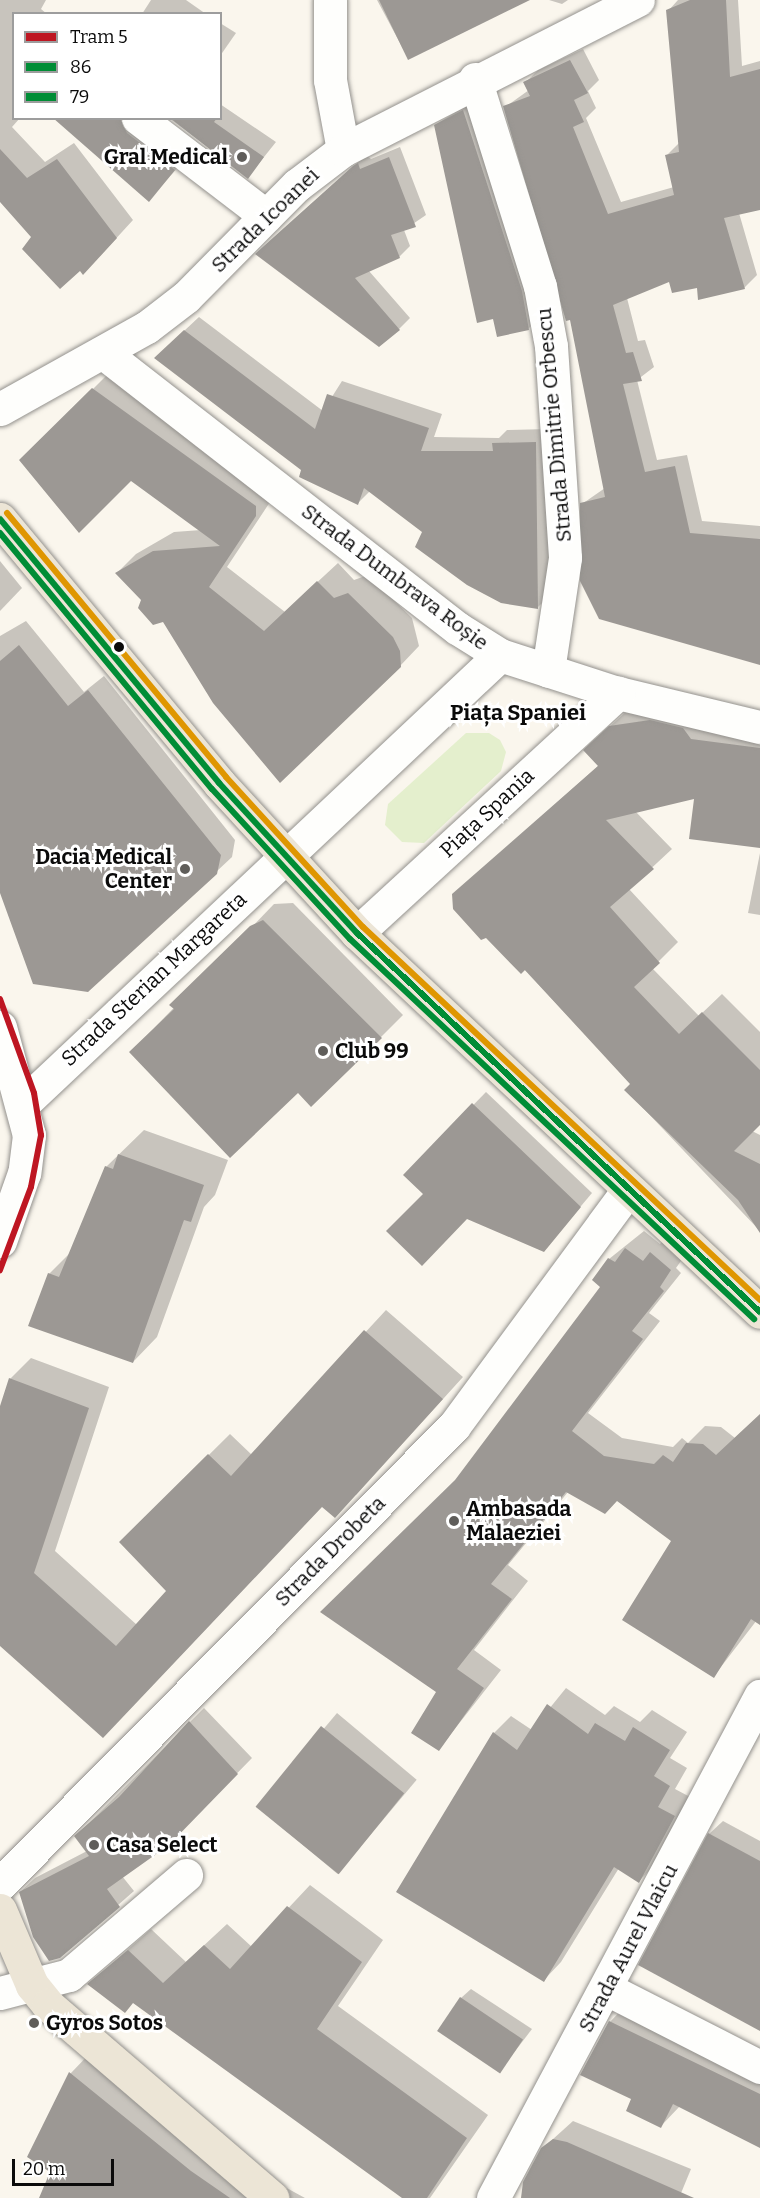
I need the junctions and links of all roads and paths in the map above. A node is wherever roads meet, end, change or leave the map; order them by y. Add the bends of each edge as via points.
1 (330, 0) edge
2 (638, 0) edge
3 (475, 79) junction
4 (141, 120) edge
5 (343, 150) junction
6 (266, 216) junction
7 (105, 354) junction
8 (0, 409) edge
9 (0, 519) edge
10 (500, 654) junction
11 (548, 671) junction
12 (618, 693) junction
13 (760, 727) edge
14 (284, 857) junction
15 (357, 933) junction
16 (0, 1027) edge
17 (25, 1102) junction
18 (627, 1191) junction
19 (0, 1241) edge
20 (760, 1312) edge
21 (760, 1696) edge
22 (186, 1875) dead end
23 (0, 1884) edge
24 (0, 1910) edge
25 (32, 1985) junction
26 (607, 1989) junction
27 (0, 1993) edge
28 (760, 2067) edge
29 (272, 2198) edge
30 (493, 2198) edge

1 - 5 street via 330,80
2 - 3 street, Strada Icoanei
3 - 5 street, Strada Icoanei
3 - 11 street, Strada Dimitrie Orbescu via 540,286 551,346 565,558
4 - 6 street
5 - 6 street, Strada Icoanei
6 - 7 street, Strada Icoanei via 186,297
7 - 8 street, Strada Icoanei
7 - 10 street, Strada Dumbrava Roșie via 457,628
9 - 14 main road
10 - 11 street, Strada Dumbrava Roșie
10 - 14 street
11 - 12 street, Strada Dumbrava Roșie
12 - 13 street, Strada Dumbrava Roșie
12 - 15 street, Piața Spania
14 - 15 main road
14 - 17 street, Strada Sterian Margareta
15 - 18 main road
16 - 17 street
17 - 19 street via 27,1154
18 - 20 main road
18 - 23 street, Strada Drobeta via 454,1426
21 - 26 street, Strada Aurel Vlaicu
22 - 25 street via 69,1975
24 - 25 main road
25 - 27 street
25 - 29 main road via 67,2026
26 - 28 street
26 - 30 street, Strada Aurel Vlaicu

